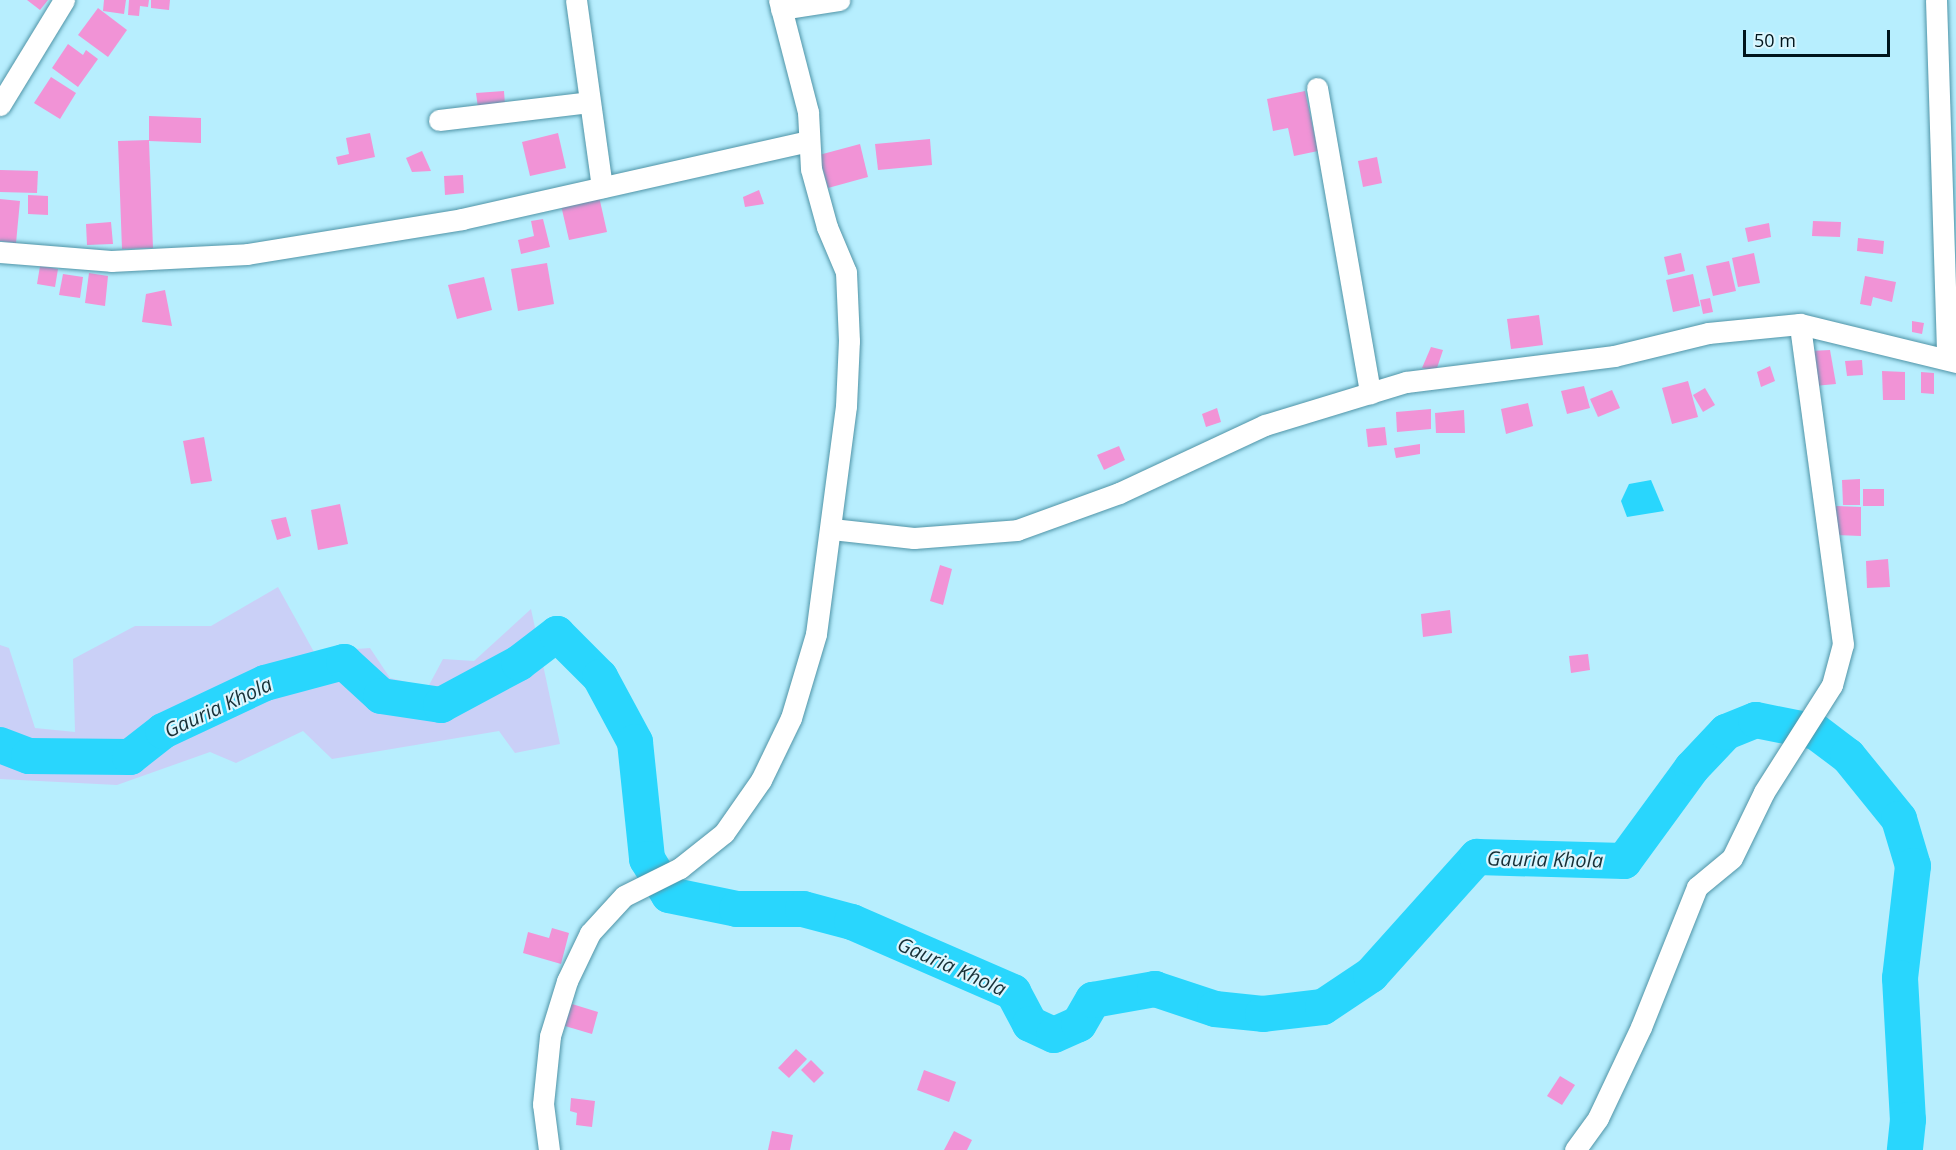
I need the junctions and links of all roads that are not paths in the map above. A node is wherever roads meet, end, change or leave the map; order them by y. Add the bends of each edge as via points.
1 (64, 0) edge
2 (576, 0) edge
3 (838, 0) edge
4 (1936, 0) edge
5 (780, 5) edge
6 (1317, 88) dead end
7 (589, 102) junction
8 (0, 105) edge
9 (439, 120) dead end
10 (808, 141) junction
11 (602, 187) junction
12 (0, 252) edge
13 (1800, 324) junction
14 (1952, 361) edge
15 (1370, 393) junction
16 (832, 529) junction
17 (549, 1150) edge
18 (1575, 1150) edge

1 - 8 street
2 - 7 street
3 - 5 street
4 - 14 street
5 - 10 street via 808,112
6 - 15 street
7 - 9 street
7 - 11 street
10 - 11 street
10 - 16 street via 819,203 846,272 846,406
11 - 12 street via 462,219 247,254 129,261
13 - 14 street
13 - 15 street via 1708,333 1614,356 1406,382
13 - 18 street via 1843,644 1832,685 1758,802 1732,858 1697,887 1641,1027 1598,1118
15 - 16 street via 1264,425 1119,493 1017,530 914,538
16 - 17 street via 816,634 791,718 761,780 724,833 680,868 624,896 590,933 567,981 550,1036 543,1104

